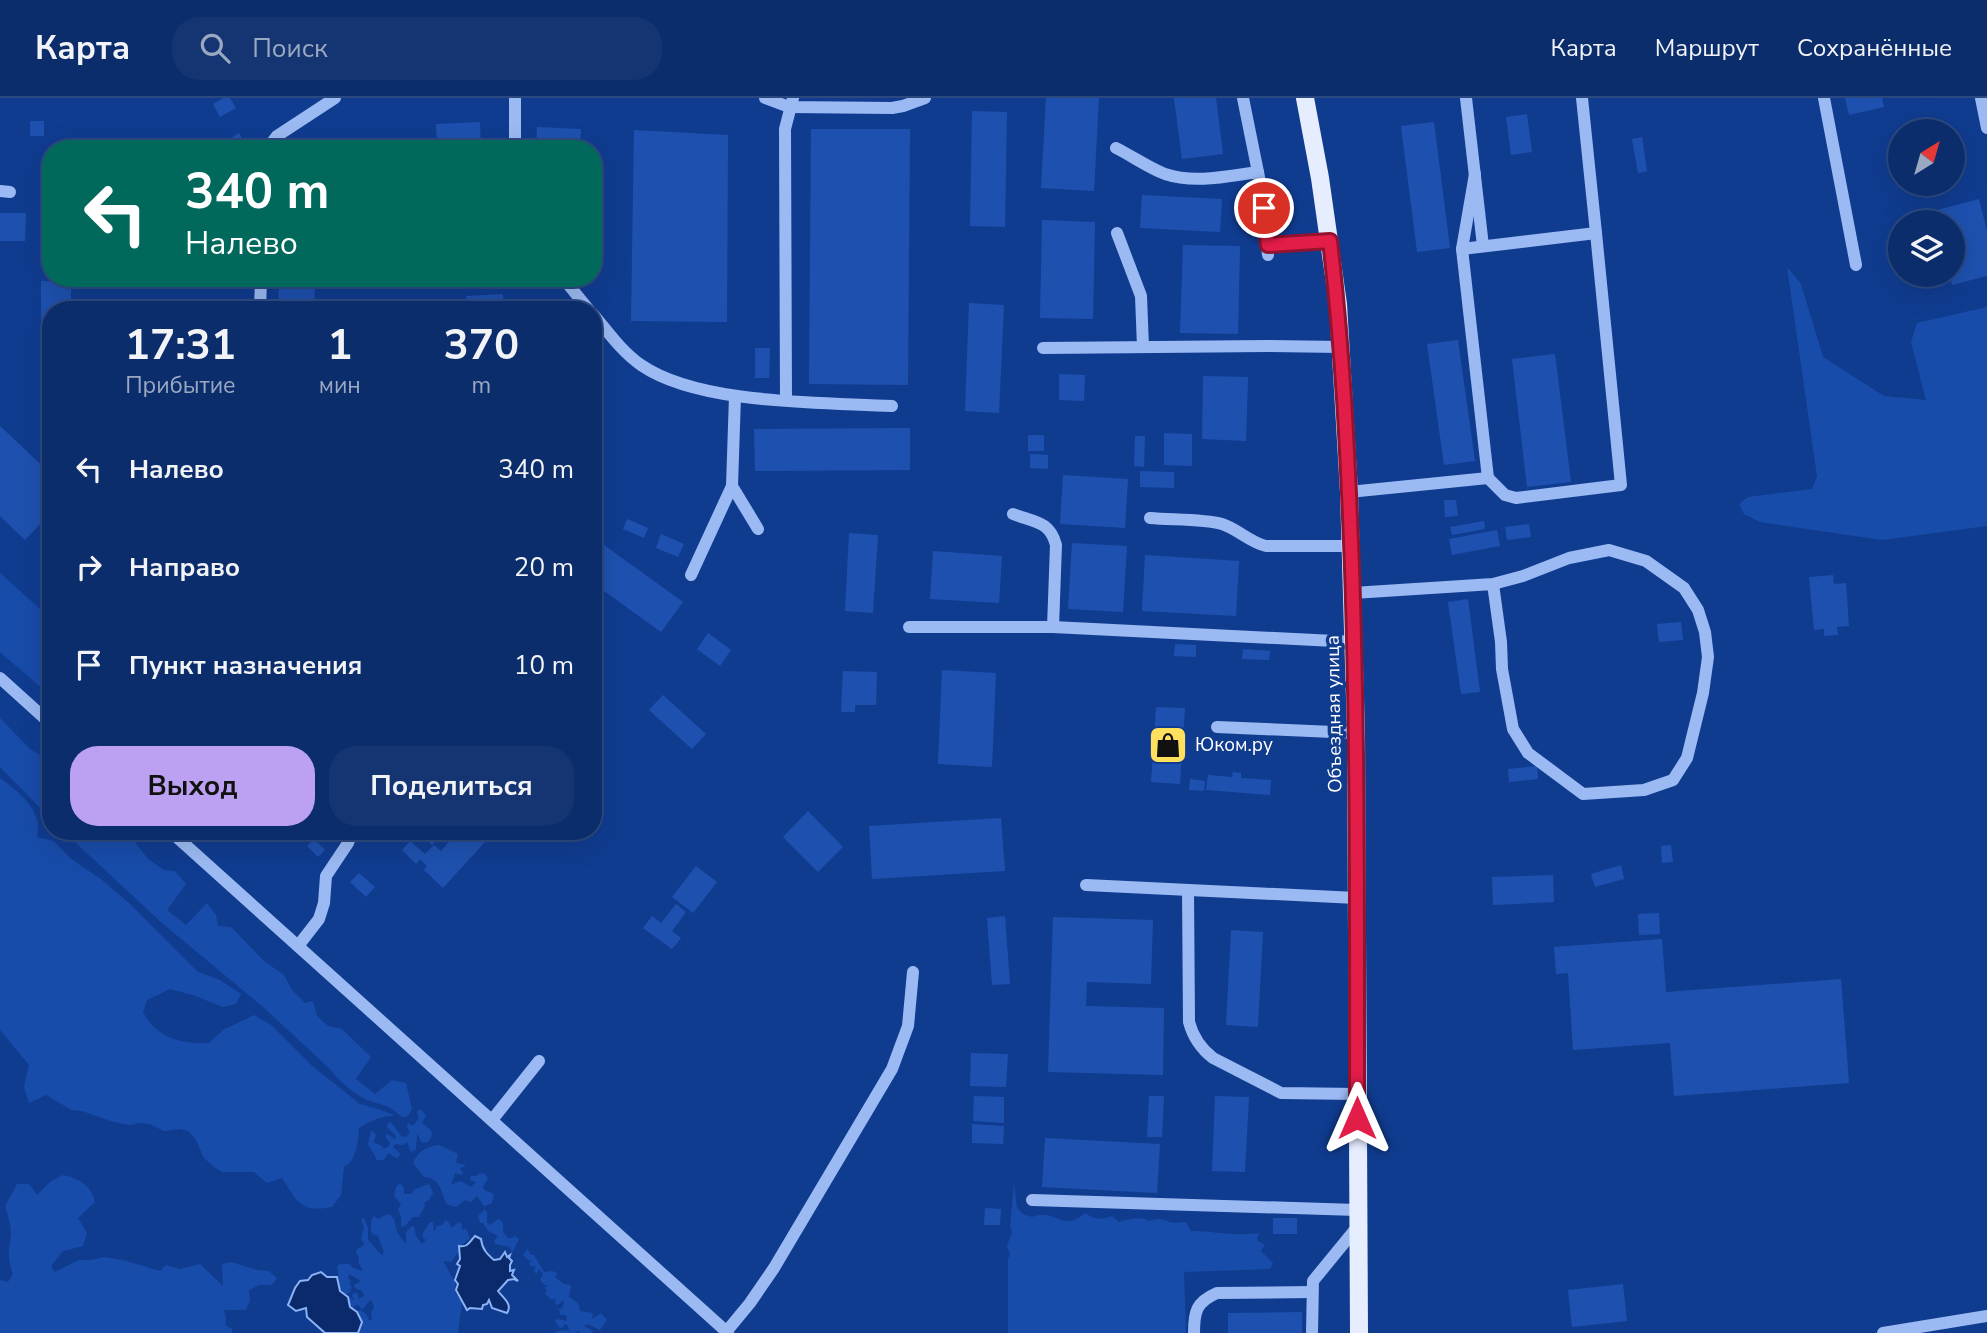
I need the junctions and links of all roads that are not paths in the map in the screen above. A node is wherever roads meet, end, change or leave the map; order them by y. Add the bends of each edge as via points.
1 (335, 98) edge
2 (515, 98) edge
3 (765, 98) edge
4 (925, 98) edge
5 (1243, 98) edge
6 (1305, 98) edge
7 (1465, 98) edge
8 (1582, 98) edge
9 (1824, 98) edge
10 (1981, 98) edge
11 (791, 103) edge
12 (1987, 128) edge
13 (274, 140) edge
14 (515, 140) edge
15 (1116, 148) dead end
16 (1258, 172) junction
17 (1475, 174) junction
18 (1116, 233) dead end
19 (1596, 233) junction
20 (1330, 241) junction
21 (1483, 246) junction
22 (1462, 249) junction
23 (1856, 265) dead end
24 (570, 287) edge
25 (582, 301) edge
26 (602, 325) edge
27 (1143, 347) junction
28 (1341, 347) junction
29 (1043, 348) dead end
30 (735, 396) junction
31 (786, 400) junction
32 (892, 405) dead end
33 (1488, 478) junction
34 (732, 486) junction
35 (1349, 492) junction
36 (1013, 514) dead end
37 (1150, 518) dead end
38 (758, 529) dead end
39 (1351, 546) junction
40 (691, 575) dead end
41 (1493, 584) junction
42 (1353, 593) junction
43 (909, 627) dead end
44 (1053, 627) junction
45 (1354, 642) junction
46 (0, 678) edge
47 (42, 716) edge
48 (1217, 727) dead end
49 (1356, 733) junction
50 (180, 840) edge
51 (349, 840) edge
52 (1086, 885) dead end
53 (1188, 890) junction
54 (1356, 898) junction
55 (298, 946) junction
56 (913, 972) dead end
57 (539, 1061) dead end
58 (1357, 1094) junction
59 (492, 1120) junction
60 (1032, 1200) dead end
61 (1357, 1218) junction
62 (1312, 1292) junction
63 (1987, 1316) edge
64 (727, 1332) edge
65 (1194, 1333) edge
66 (1312, 1333) edge
67 (1359, 1333) edge
68 (1883, 1333) edge

1 - 13 street
2 - 14 street
3 - 11 street
4 - 11 street via 891,108
5 - 16 street
6 - 20 main road, Объездная улица
7 - 17 street
8 - 19 street
9 - 23 street
10 - 12 street
11 - 31 street via 785,128
15 - 16 street via 1164,174 1182,178
16 - 20 street via 1268,250
17 - 21 street
17 - 22 street
18 - 27 street via 1141,296
19 - 21 street
19 - 33 street via 1621,485 1516,498 1505,495
20 - 28 main road, Объездная улица
21 - 22 street
22 - 33 street
24 - 25 street
26 - 30 street via 622,349 658,376
27 - 28 street via 1268,340
27 - 29 street
28 - 35 main road, Объездная улица
30 - 31 street
30 - 34 street
31 - 32 street
33 - 35 street
34 - 38 street
34 - 40 street
35 - 39 main road, Объездная улица
36 - 44 street via 1053,533
37 - 39 street via 1219,523 1266,546
39 - 42 main road, Объездная улица
41 - 41 street via 1569,558 1609,550 1646,561 1685,589 1698,610 1708,657 1687,758 1673,780 1644,790 1583,794 1528,753 1513,729
41 - 42 street
42 - 45 main road, Объездная улица
43 - 44 street
44 - 45 street
45 - 49 main road, Объездная улица
46 - 47 street
48 - 49 street
49 - 54 main road, Объездная улица
50 - 55 street
51 - 55 street via 326,876 319,919
52 - 53 street
53 - 54 street
53 - 58 street via 1189,1022 1204,1051 1282,1093
54 - 58 main road, Объездная улица
55 - 59 street
56 - 64 street via 908,1026 892,1069 774,1268
57 - 59 street
58 - 61 main road, Объездная улица
59 - 64 street
60 - 61 street
61 - 62 street via 1313,1281
61 - 67 main road, Объездная улица
62 - 65 street via 1217,1293 1198,1307
62 - 66 street
63 - 68 street

